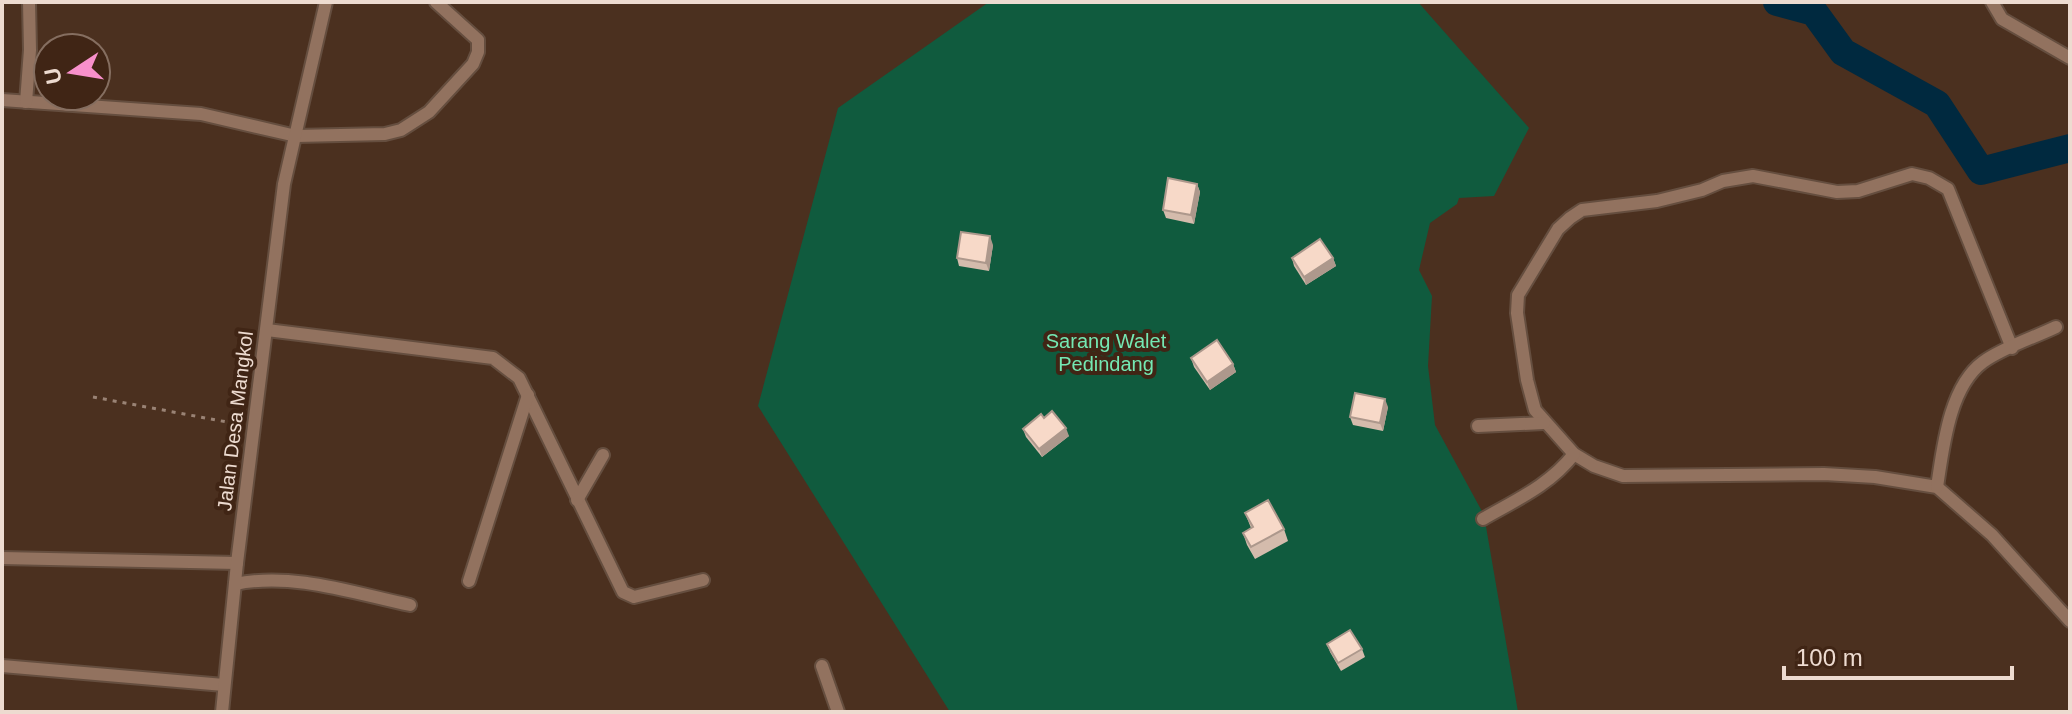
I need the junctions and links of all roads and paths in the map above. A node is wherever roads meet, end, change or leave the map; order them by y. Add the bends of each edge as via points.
1 (29, 2) edge
2 (326, 2) edge
3 (436, 2) edge
4 (1992, 2) edge
5 (2070, 58) edge
6 (2, 100) edge
7 (26, 102) junction
8 (296, 136) junction
9 (2056, 327) dead end
10 (267, 330) junction
11 (2012, 348) junction
12 (528, 395) junction
13 (93, 397) dead end
14 (1544, 423) junction
15 (1478, 426) dead end
16 (254, 428) junction
17 (1574, 454) junction
18 (603, 455) dead end
19 (1937, 487) junction
20 (577, 500) junction
21 (1483, 519) dead end
22 (2, 558) edge
23 (237, 563) junction
24 (703, 580) dead end
25 (469, 581) dead end
26 (235, 584) junction
27 (410, 605) dead end
28 (2070, 621) edge
29 (2, 666) edge
30 (822, 666) dead end
31 (224, 685) junction
32 (222, 712) edge
33 (838, 712) edge

1 - 7 street
2 - 8 street, Jalan Desa Mangkol
3 - 8 street via 478,40 478,52 429,112 385,134
4 - 5 street via 2002,19
6 - 7 street
7 - 8 street via 201,114
8 - 10 street, Jalan Desa Mangkol via 284,184
9 - 11 street
10 - 12 street via 493,358 519,378
10 - 16 street, Jalan Desa Mangkol
11 - 14 street via 1948,189 1912,174 1837,192 1776,178 1743,177 1657,201 1582,210 1558,229 1518,295 1527,380
11 - 19 street via 1983,362 1966,380 1950,418
12 - 20 street
12 - 25 street
13 - 16 path
14 - 15 street
14 - 17 street
16 - 23 street, Jalan Desa Mangkol
17 - 19 street via 1623,476 1824,474
17 - 21 street via 1536,489
18 - 20 street
19 - 28 street via 1992,535
20 - 24 street via 628,596
22 - 23 street
23 - 26 street, Jalan Desa Mangkol
26 - 27 street via 274,579
26 - 31 street, Jalan Desa Mangkol
29 - 31 street
30 - 33 street
31 - 32 street, Jalan Desa Mangkol

